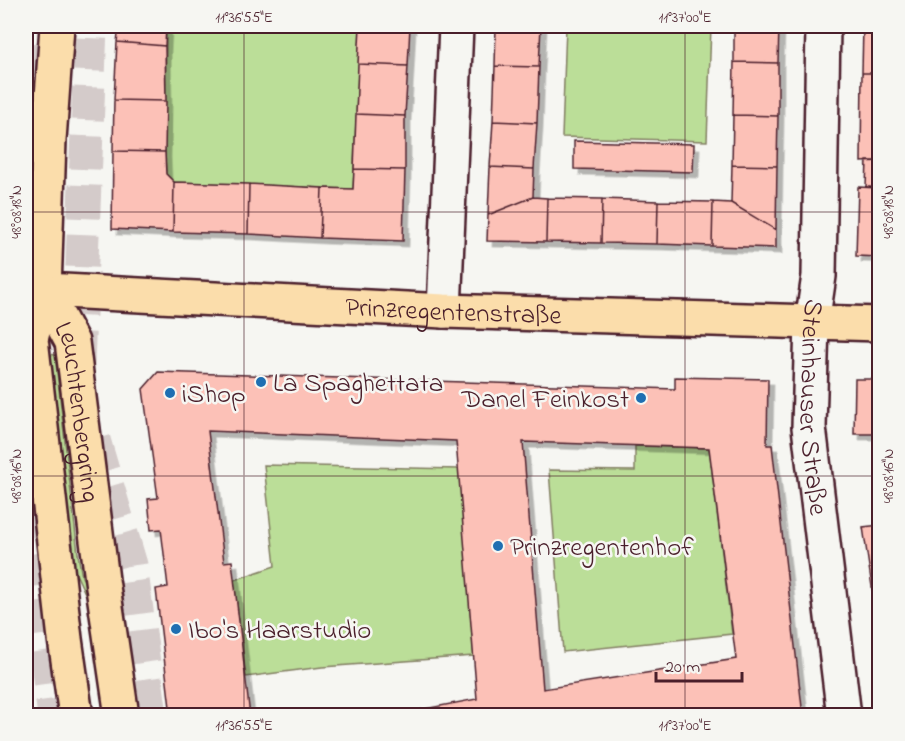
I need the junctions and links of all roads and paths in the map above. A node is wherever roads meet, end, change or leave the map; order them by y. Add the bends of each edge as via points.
1 (57, 26) edge
2 (456, 26) edge
3 (823, 26) edge
4 (35, 290) edge
5 (444, 311) junction
6 (812, 323) junction
7 (879, 324) edge
8 (76, 716) edge
9 (122, 716) edge
10 (844, 716) edge

1 - 4 main road
2 - 5 street
3 - 6 street, Steinhauser Straße via 819,276
4 - 5 main road, Prinzregentenstraße
4 - 8 main road, Leuchtenbergring via 31,339
4 - 9 main road, Leuchtenbergring via 72,342
5 - 6 main road, Prinzregentenstraße
6 - 7 main road, Prinzregentenstraße
6 - 10 street, Steinhauser Straße via 809,427

